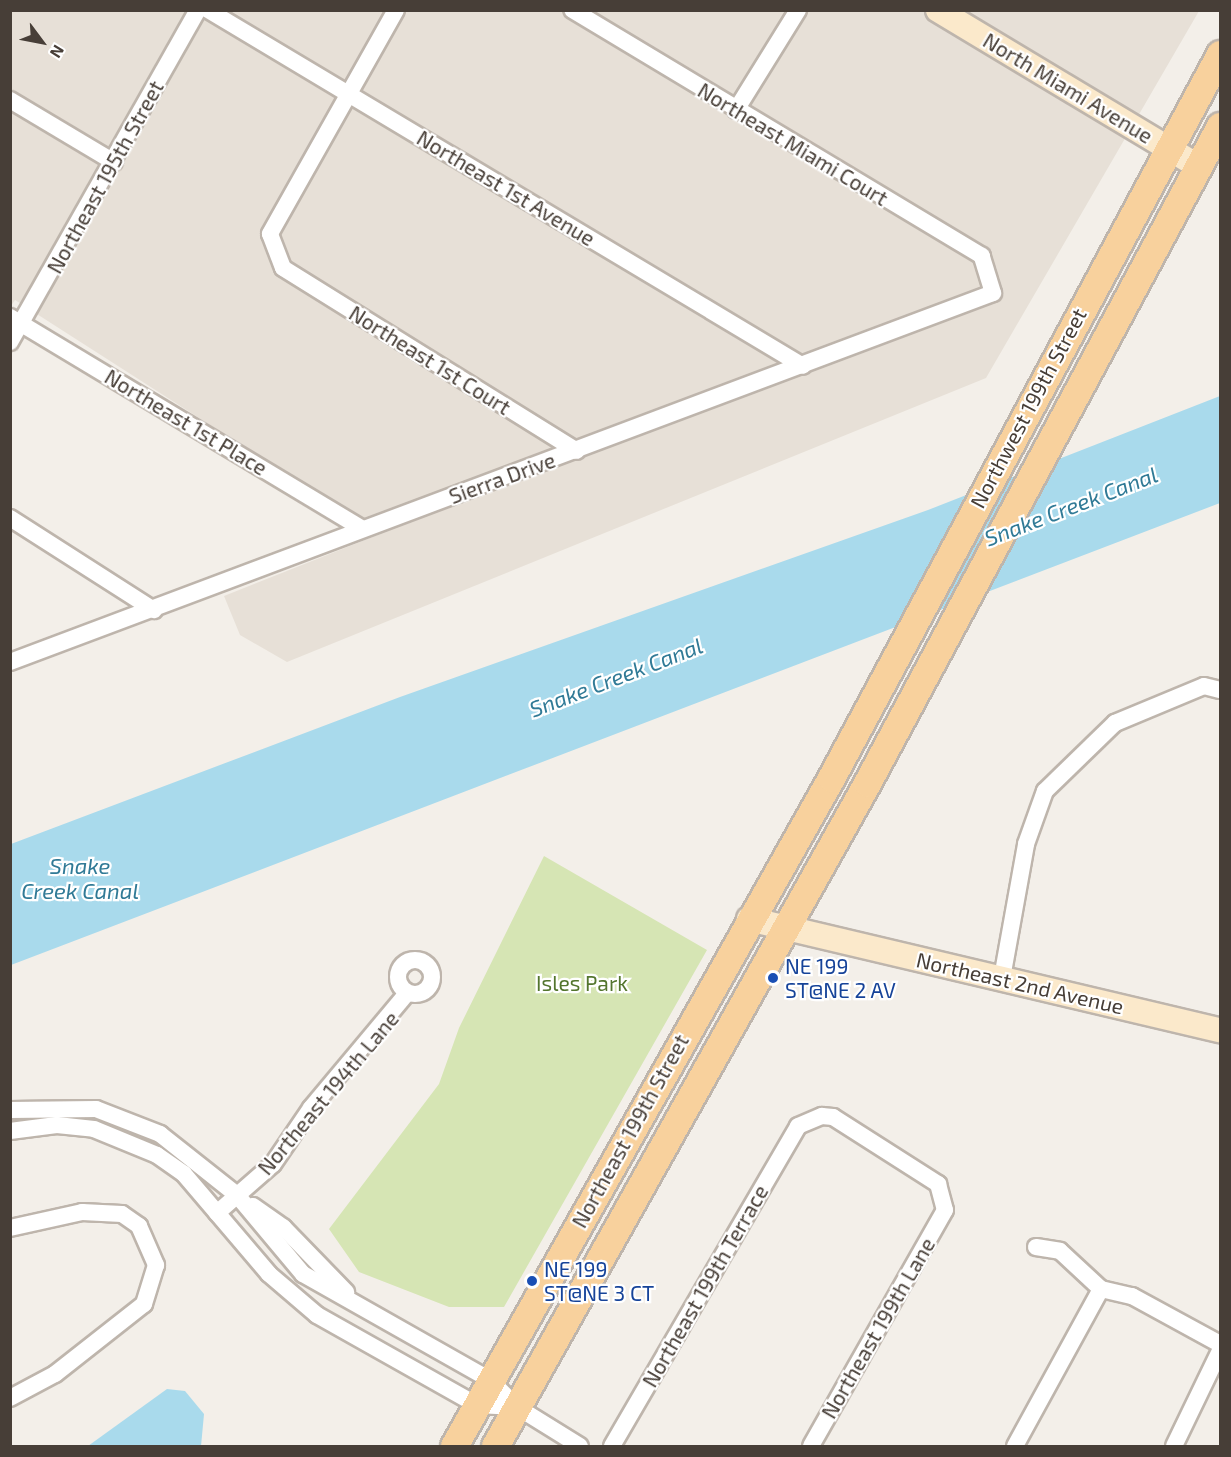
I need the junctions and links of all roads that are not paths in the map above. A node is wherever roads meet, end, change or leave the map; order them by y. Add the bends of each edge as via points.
1 (198, 10) edge
2 (208, 10) edge
3 (396, 10) edge
4 (572, 10) edge
5 (798, 10) edge
6 (939, 10) edge
7 (1221, 54) edge
8 (347, 93) junction
9 (10, 100) edge
10 (736, 110) junction
11 (1221, 126) edge
12 (1168, 148) junction
13 (114, 162) junction
14 (1198, 166) junction
15 (993, 293) joint
16 (16, 321) edge
17 (10, 342) edge
18 (803, 366) junction
19 (577, 451) junction
20 (10, 518) edge
21 (361, 528) junction
22 (154, 610) junction
23 (10, 662) edge
24 (1221, 690) edge
25 (749, 919) junction
26 (783, 929) junction
27 (1002, 978) junction
28 (407, 993) dead end
29 (1221, 1030) edge
30 (10, 1110) edge
31 (798, 1126) joint
32 (10, 1131) edge
33 (237, 1195) junction
34 (217, 1213) junction
35 (10, 1228) edge
36 (1036, 1247) dead end
37 (1101, 1289) junction
38 (1221, 1344) edge
39 (1221, 1351) edge
40 (490, 1380) junction
41 (10, 1398) edge
42 (477, 1405) junction
43 (517, 1407) junction
44 (454, 1446) edge
45 (495, 1446) edge
46 (580, 1446) edge
47 (612, 1446) edge
48 (811, 1446) edge
49 (1016, 1446) edge
50 (1174, 1446) edge

1 - 13 street, Northeast 195th Street
2 - 8 street, Northeast 1st Avenue
3 - 8 street
4 - 10 street, Northeast Miami Court
5 - 10 street
6 - 12 street, North Miami Avenue
7 - 12 main road, Northwest 199th Street
8 - 18 street, Northeast 1st Avenue
8 - 19 street, Northeast 1st Court via 270,234 283,268
9 - 13 street
10 - 15 street, Northeast Miami Court via 982,256
11 - 14 main road, Northwest 199th Street
12 - 14 street, North Miami Avenue
12 - 25 main road, Northwest 199th Street via 909,632
13 - 16 street, Northeast 195th Street
14 - 26 main road, Northwest 199th Street
15 - 18 street, Sierra Drive
16 - 17 street, Northeast 195th Street
16 - 21 street, Northeast 1st Place
18 - 19 street, Sierra Drive
19 - 21 street, Sierra Drive
20 - 22 street
21 - 22 street, Sierra Drive
22 - 23 street, Sierra Drive
24 - 27 street via 1204,687 1115,723 1045,791 1026,844
25 - 26 street, Northeast 2nd Avenue
25 - 40 main road, Northeast 199th Street
26 - 27 street, Northeast 2nd Avenue
26 - 43 main road, Northeast 199th Street
27 - 29 street, Northeast 2nd Avenue
28 - 33 street, Northeast 194th Lane via 310,1108 273,1164
30 - 33 street via 60,1106 132,1120 187,1150
31 - 47 street, Northeast 199th Terrace
31 - 48 street, Northeast 199th Lane via 833,1117 938,1184 945,1210
32 - 34 street via 57,1125 121,1138 184,1174
33 - 34 street, Northeast 194th Lane
33 - 40 street via 303,1274
34 - 42 street via 269,1274 309,1309
35 - 41 street via 102,1210 122,1214 149,1242 156,1266 153,1290 144,1304 55,1374
36 - 37 street via 1060,1251
37 - 38 street via 1132,1296
37 - 49 street
39 - 50 street
40 - 42 main road, Northeast 199th Street
40 - 43 street
42 - 43 street
42 - 44 main road, Northeast 199th Street
43 - 45 main road, Northeast 199th Street
43 - 46 street

